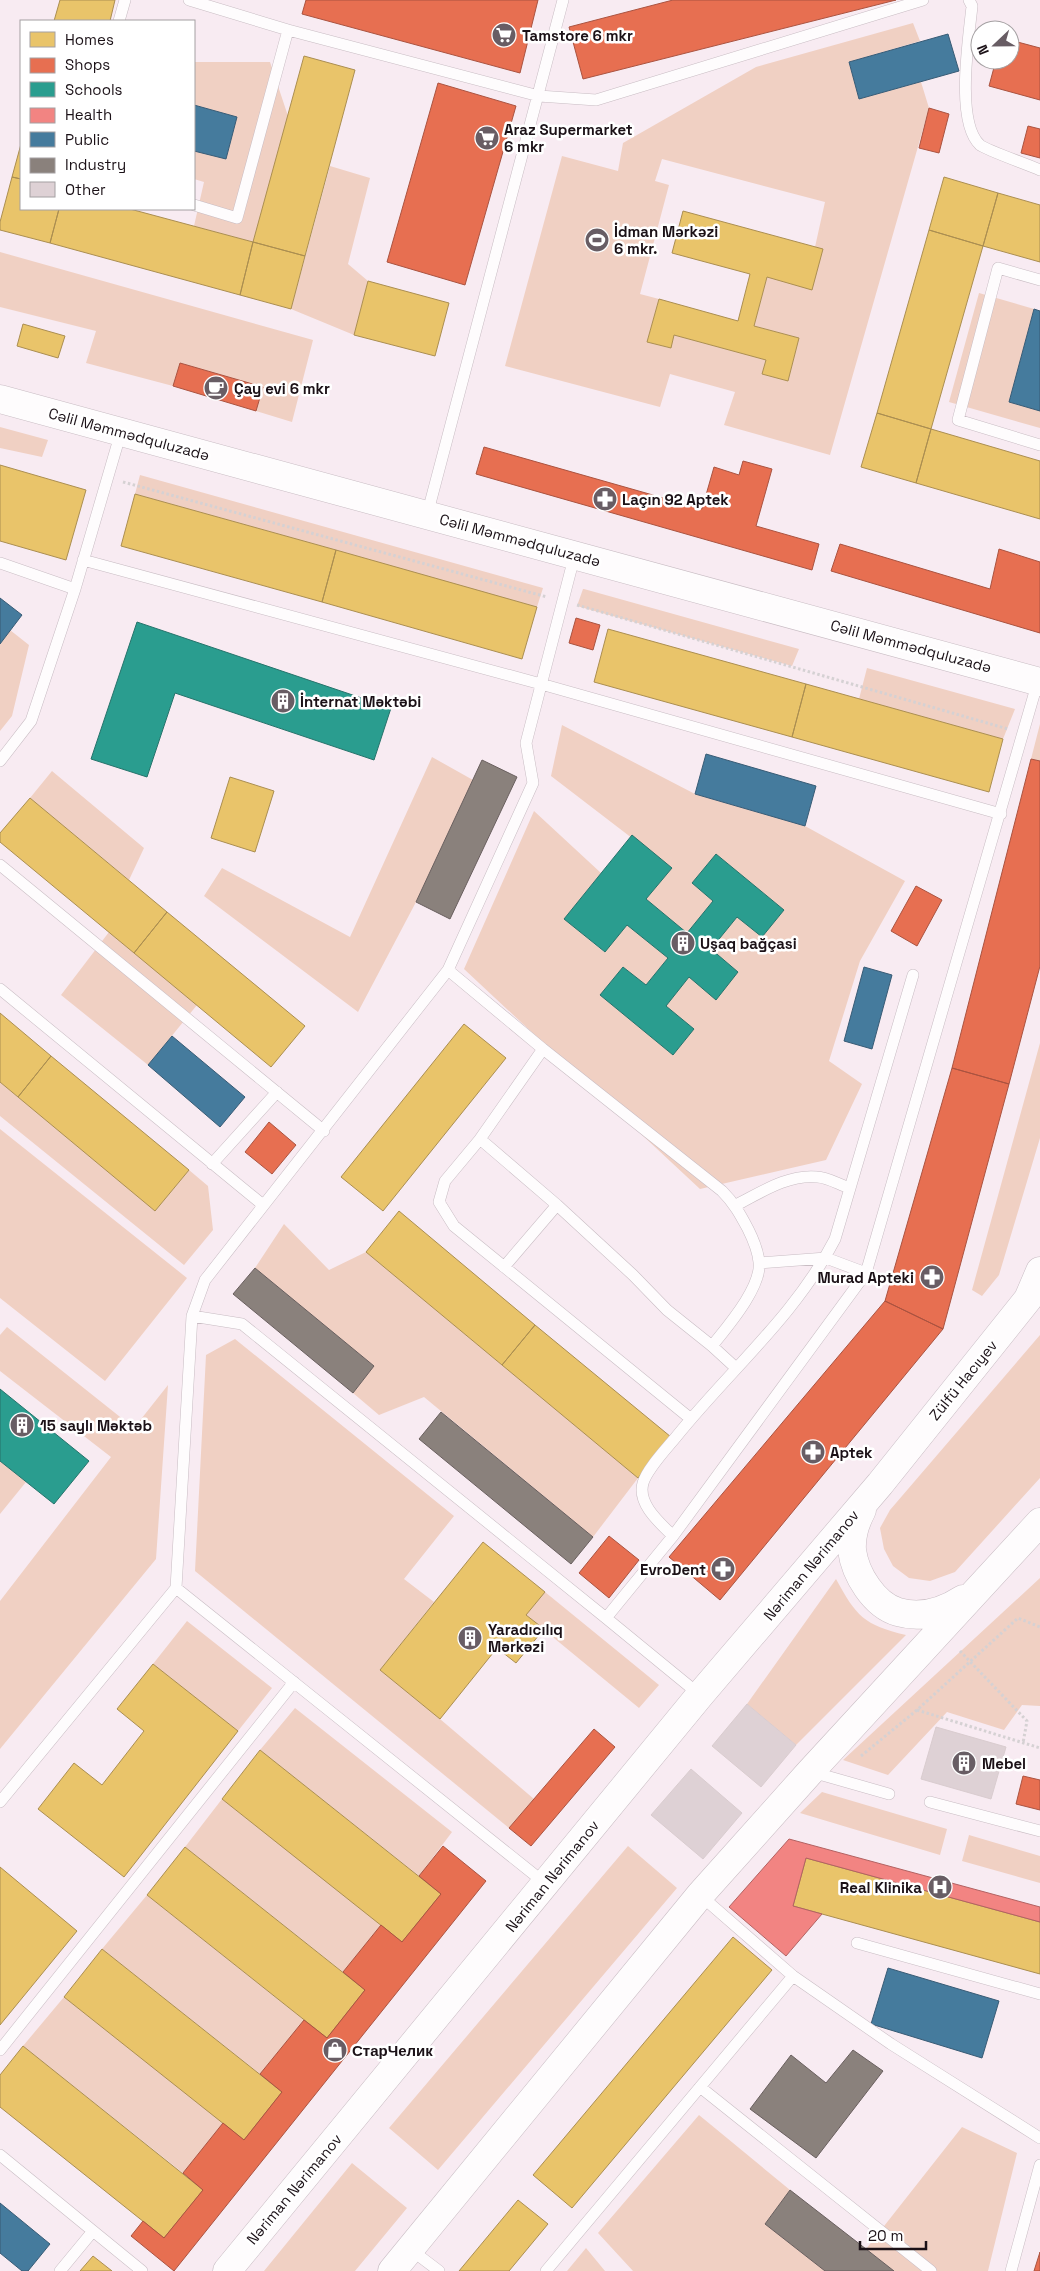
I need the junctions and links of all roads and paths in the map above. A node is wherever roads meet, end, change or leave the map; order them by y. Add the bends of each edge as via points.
1 (124, 0) edge
2 (189, 0) edge
3 (563, 0) edge
4 (923, 0) edge
5 (969, 0) edge
6 (119, 20) edge
7 (288, 30) junction
8 (539, 96) junction
9 (1040, 170) edge
10 (195, 205) edge
11 (1040, 280) edge
12 (0, 399) edge
13 (121, 432) junction
14 (1040, 444) edge
15 (427, 515) junction
16 (575, 554) junction
17 (83, 560) junction
18 (0, 563) edge
19 (75, 589) junction
20 (1039, 682) edge
21 (541, 684) junction
22 (0, 761) edge
23 (1001, 814) junction
24 (0, 865) edge
25 (448, 970) junction
26 (913, 975) dead end
27 (0, 990) edge
28 (543, 1050) junction
29 (276, 1092) junction
30 (324, 1131) junction
31 (480, 1139) junction
32 (212, 1164) junction
33 (850, 1188) junction
34 (263, 1205) junction
35 (557, 1205) junction
36 (736, 1205) junction
37 (826, 1258) junction
38 (760, 1263) junction
39 (504, 1267) junction
40 (1040, 1271) edge
41 (866, 1273) junction
42 (192, 1316) junction
43 (712, 1346) junction
44 (736, 1368) junction
45 (691, 1419) junction
46 (880, 1484) junction
47 (1040, 1522) edge
48 (673, 1536) junction
49 (1040, 1538) edge
50 (1016, 1551) junction
51 (985, 1583) junction
52 (176, 1588) junction
53 (606, 1618) junction
54 (1040, 1627) edge
55 (960, 1651) dead end
56 (970, 1662) junction
57 (294, 1682) junction
58 (700, 1695) junction
59 (917, 1710) junction
60 (1023, 1743) junction
61 (1040, 1748) edge
62 (860, 1757) dead end
63 (810, 1772) junction
64 (889, 1794) dead end
65 (0, 1802) edge
66 (930, 1802) dead end
67 (1040, 1831) edge
68 (546, 1884) junction
69 (700, 1895) junction
70 (857, 1943) dead end
71 (793, 1976) junction
72 (1040, 1994) edge
73 (0, 2050) edge
74 (700, 2087) junction
75 (1040, 2138) edge
76 (0, 2155) edge
77 (1040, 2165) edge
78 (93, 2231) junction
79 (410, 2249) junction
80 (60, 2271) edge
81 (142, 2271) edge
82 (227, 2271) edge
83 (392, 2271) edge
84 (438, 2271) edge
85 (546, 2271) edge
86 (931, 2271) edge
87 (1011, 2271) edge

1 - 6 lane
2 - 7 lane
3 - 8 lane
4 - 8 lane via 596,100
5 - 9 lane via 972,6 965,101 969,125 980,145
7 - 8 lane
7 - 10 lane via 237,218
8 - 15 lane
11 - 14 lane via 998,268 958,420
12 - 13 main road, Cəlil Məmmədquluzadə
13 - 15 main road, Cəlil Məmmədquluzadə
13 - 17 lane
15 - 16 main road, Cəlil Məmmədquluzadə
16 - 20 main road, Cəlil Məmmədquluzadə
16 - 21 lane
17 - 19 lane
17 - 21 lane
18 - 19 lane
19 - 22 lane via 30,721
20 - 23 lane
21 - 23 lane
21 - 25 lane via 526,743 533,783
23 - 41 lane
24 - 29 lane
25 - 28 lane
25 - 30 lane
26 - 33 lane
27 - 32 lane
28 - 31 lane
28 - 36 lane
29 - 30 lane
29 - 32 lane
30 - 34 lane
31 - 35 lane
31 - 39 lane via 445,1182 439,1202 454,1226
32 - 34 lane
33 - 36 lane via 818,1176 797,1178
33 - 37 lane
34 - 42 lane via 205,1280
35 - 39 lane
35 - 43 lane via 667,1310
36 - 38 lane via 753,1238
37 - 38 lane
37 - 41 lane
37 - 44 lane via 803,1292
38 - 43 lane via 742,1309
39 - 45 lane
40 - 46 main road, Zülfü Hacıyev via 1028,1299
41 - 48 lane
42 - 52 lane
42 - 53 lane via 242,1324
43 - 44 lane
44 - 45 lane
45 - 48 lane via 643,1482 643,1499 655,1518
46 - 51 main road via 861,1510 854,1528 852,1551 868,1590 896,1612 926,1615 945,1610
46 - 58 main road, Nəriman Nərimanov
47 - 50 main road
48 - 53 lane
49 - 50 main road
50 - 51 main road
51 - 63 main road
52 - 57 lane
52 - 65 lane
53 - 58 lane
54 - 56 path via 1018,1618
55 - 56 path
56 - 59 path
56 - 60 path via 1027,1721
57 - 68 lane
57 - 73 lane
58 - 68 main road, Nəriman Nərimanov
59 - 60 path
59 - 62 path
60 - 61 path
63 - 64 lane
63 - 69 main road
66 - 67 lane
68 - 82 main road, Nəriman Nərimanov
69 - 71 lane
69 - 79 main road
70 - 72 lane
71 - 74 lane
71 - 75 lane via 891,2044
74 - 85 lane
74 - 86 lane
76 - 78 lane
77 - 87 lane
78 - 80 lane
78 - 81 lane
79 - 83 main road
79 - 84 lane

